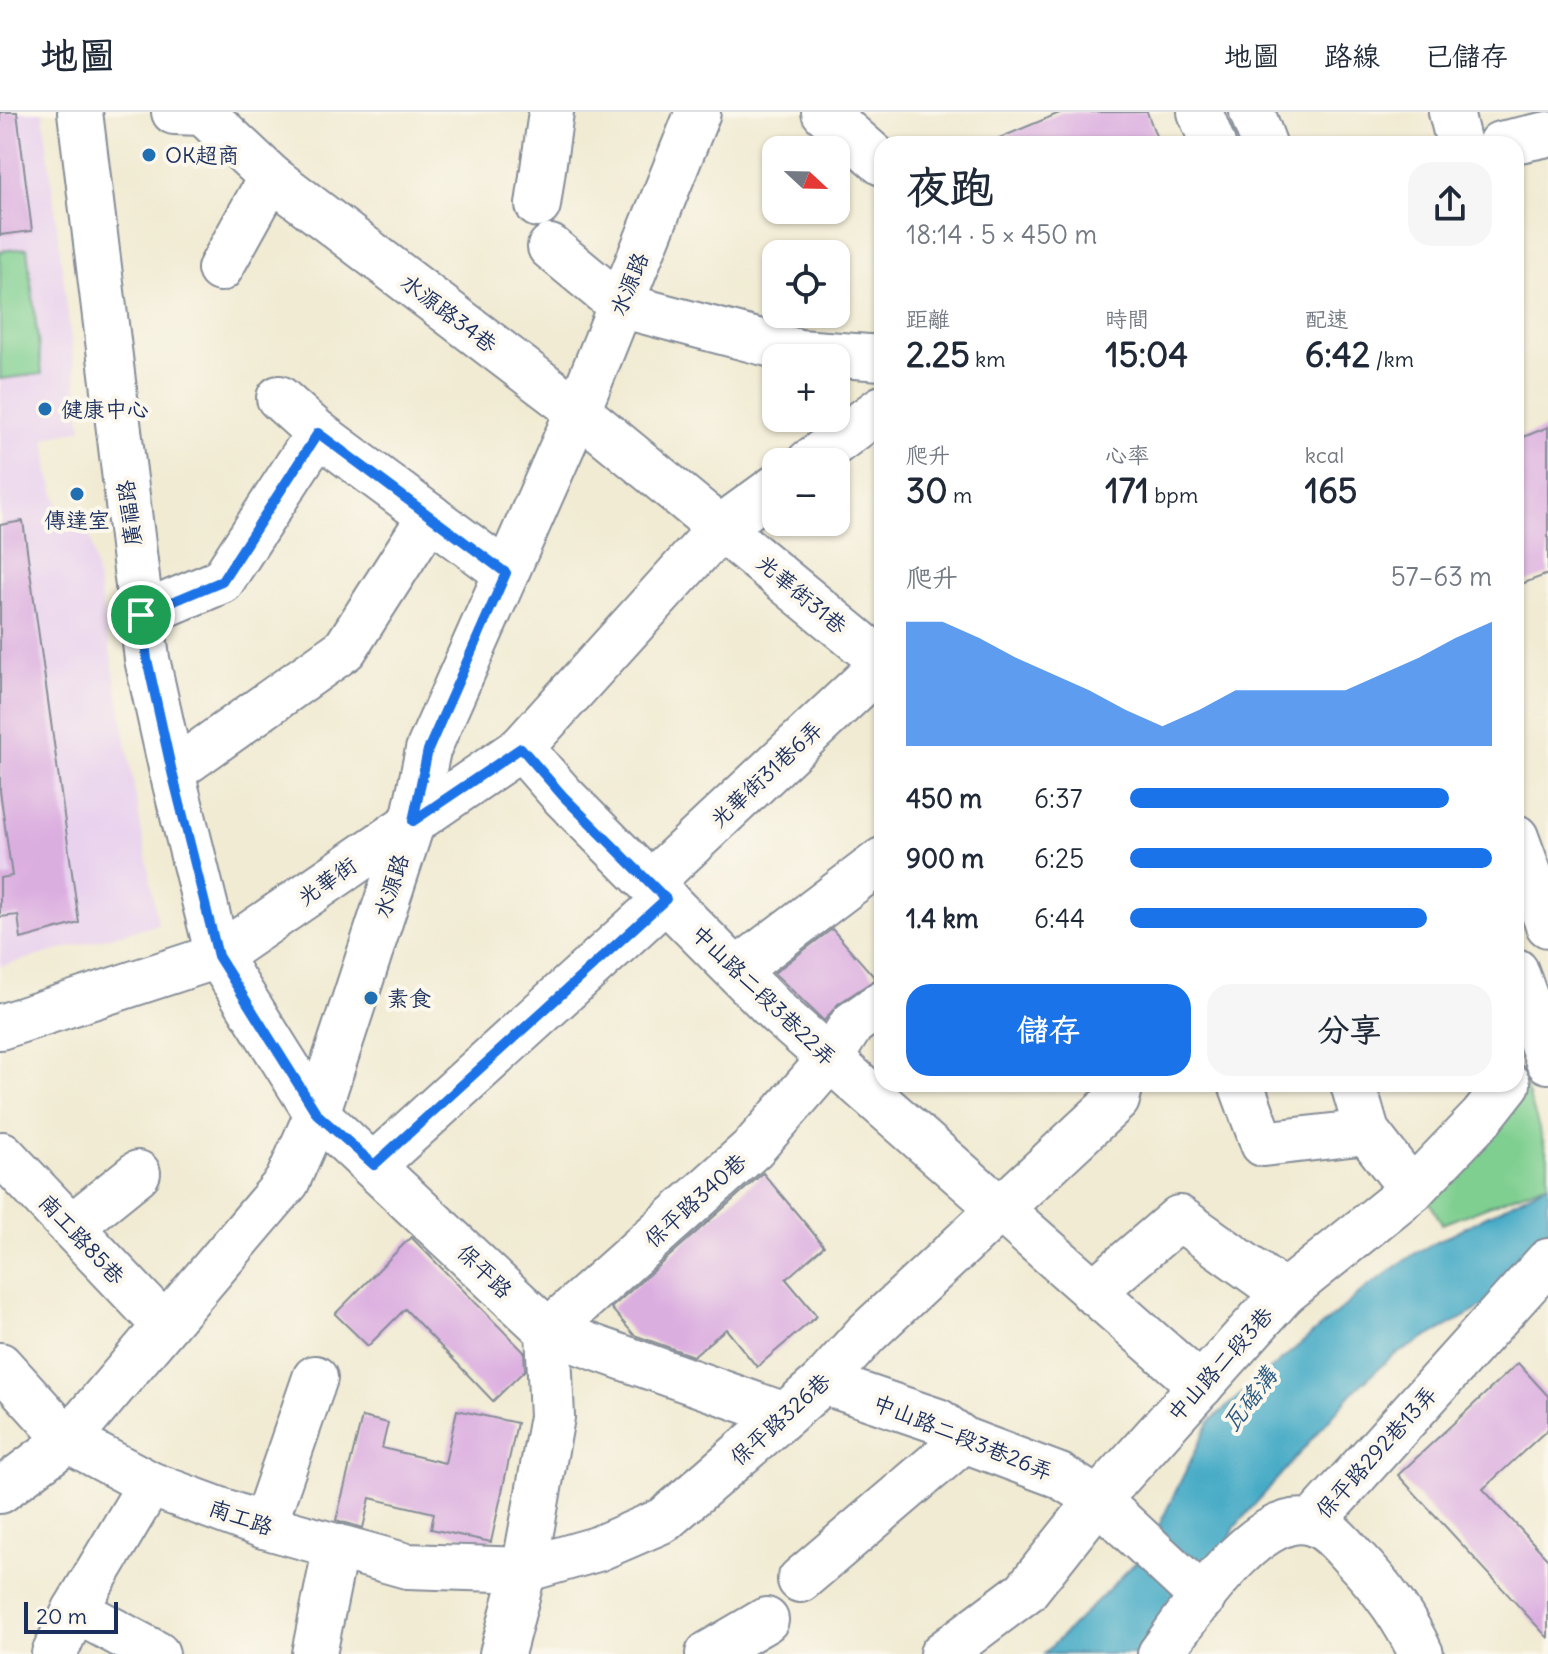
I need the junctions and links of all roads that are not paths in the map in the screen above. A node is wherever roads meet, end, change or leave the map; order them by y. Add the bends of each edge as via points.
1 (80, 112) edge
2 (194, 112) edge
3 (551, 112) edge
4 (698, 112) edge
5 (824, 112) edge
6 (1200, 112) edge
7 (1252, 112) edge
8 (1451, 112) edge
9 (1210, 136) edge
10 (1261, 136) edge
11 (1457, 136) edge
12 (869, 142) edge
13 (271, 177) junction
14 (538, 205) dead end
15 (550, 247) dead end
16 (220, 269) dead end
17 (620, 305) junction
18 (874, 357) edge
19 (279, 398) dead end
20 (578, 411) junction
21 (874, 414) edge
22 (318, 433) junction
23 (828, 448) edge
24 (762, 497) edge
25 (430, 516) junction
26 (721, 527) junction
27 (506, 573) junction
28 (141, 615) junction
29 (874, 656) edge
30 (874, 671) edge
31 (521, 748) junction
32 (172, 772) junction
33 (413, 821) junction
34 (1524, 859) edge
35 (874, 866) edge
36 (658, 891) junction
37 (1548, 925) edge
38 (218, 956) junction
39 (737, 970) junction
40 (1524, 1000) edge
41 (874, 1009) edge
42 (0, 1027) edge
43 (1538, 1052) edge
44 (830, 1059) junction
45 (1119, 1092) edge
46 (1244, 1092) edge
47 (1355, 1092) edge
48 (1502, 1092) edge
49 (317, 1114) junction
50 (1367, 1132) junction
51 (0, 1155) edge
52 (374, 1165) junction
53 (138, 1173) dead end
54 (1412, 1190) junction
55 (999, 1210) junction
56 (71, 1227) junction
57 (1548, 1261) edge
58 (1093, 1292) junction
59 (1284, 1293) junction
60 (164, 1325) junction
61 (548, 1331) junction
62 (0, 1365) edge
63 (315, 1378) dead end
64 (823, 1382) junction
65 (1201, 1386) junction
66 (785, 1415) junction
67 (68, 1440) junction
68 (964, 1440) junction
69 (150, 1484) junction
70 (0, 1491) edge
71 (1098, 1500) junction
72 (1312, 1523) junction
73 (264, 1526) junction
74 (336, 1546) junction
75 (524, 1570) junction
76 (800, 1580) dead end
77 (1203, 1598) junction
78 (75, 1610) junction
79 (54, 1654) edge
80 (157, 1654) edge
81 (314, 1654) edge
82 (502, 1654) edge
83 (942, 1654) edge
84 (1160, 1654) edge
85 (1421, 1654) edge

1 - 28 street, 廣福路
2 - 13 street, 水源路34巷
3 - 14 street
4 - 17 street, 水源路
5 - 12 street
6 - 9 street
7 - 10 street
8 - 11 street
13 - 16 street
13 - 20 street, 水源路34巷
15 - 17 street
17 - 18 street via 799,352
17 - 20 street, 水源路
19 - 22 street
20 - 26 street, 水源路34巷
20 - 27 street, 水源路
21 - 23 street
22 - 25 street
22 - 28 street via 222,581
24 - 26 street, 光華街
25 - 27 street
25 - 32 street via 345,649
26 - 29 street, 光華街31巷
26 - 31 street, 光華街
27 - 33 street, 水源路 via 428,750
28 - 32 street, 廣福路
30 - 36 street, 光華街31巷6弄
31 - 33 street, 光華街
31 - 36 street, 中山路二段3巷22弄
32 - 38 street, 廣福路
33 - 38 street, 光華街
33 - 49 street, 水源路
34 - 37 street
35 - 39 street
36 - 39 street, 中山路二段3巷22弄
36 - 52 street, 光華街31巷6弄
38 - 42 street, 光華街
38 - 49 street, 保平路
39 - 44 street, 中山路二段3巷22弄
40 - 43 street
41 - 44 street, 保平路340巷 via 852,1024
44 - 55 street, 中山路二段3巷22弄
44 - 61 street, 保平路340巷 via 753,1148
45 - 55 street via 1117,1100
46 - 50 street via 1263,1144
47 - 50 street
48 - 54 street, 中山路二段3巷
49 - 52 street, 保平路
49 - 60 street, 水源路 via 287,1182
50 - 54 street
51 - 56 street, 南工路85巷
52 - 61 street, 保平路
53 - 56 street
54 - 59 street, 中山路二段3巷
55 - 58 street, 中山路二段3巷22弄
55 - 64 street, 保平路326巷 via 866,1334
56 - 60 street, 南工路85巷
57 - 72 street, 保平路292巷13弄
58 - 59 street via 1179,1218
58 - 65 street, 中山路二段3巷22弄
59 - 65 street, 中山路二段3巷
60 - 67 street, 水源路
61 - 66 street
61 - 75 street via 552,1417
62 - 67 street, 南工路
63 - 73 street
64 - 66 street, 保平路326巷
64 - 68 street, 中山路二段3巷26弄 via 938,1421
65 - 71 street, 中山路二段3巷
66 - 75 street, 保平路326巷 via 664,1520 597,1549
67 - 69 street, 南工路
67 - 70 street, 水源路
68 - 71 street, 中山路二段3巷26弄 via 1060,1476
68 - 76 street
69 - 73 street, 南工路
69 - 78 street
71 - 77 street, 中山路二段3巷26弄
71 - 83 street, 中山路二段3巷 via 1026,1591
72 - 77 street, 保平路292巷13弄 via 1274,1527 1253,1541
72 - 85 street via 1333,1535 1376,1581
73 - 74 street, 南工路
74 - 75 street, 南工路 via 407,1566
74 - 81 street
75 - 82 street
77 - 84 street, 保平路292巷13弄
78 - 79 street
78 - 80 street

